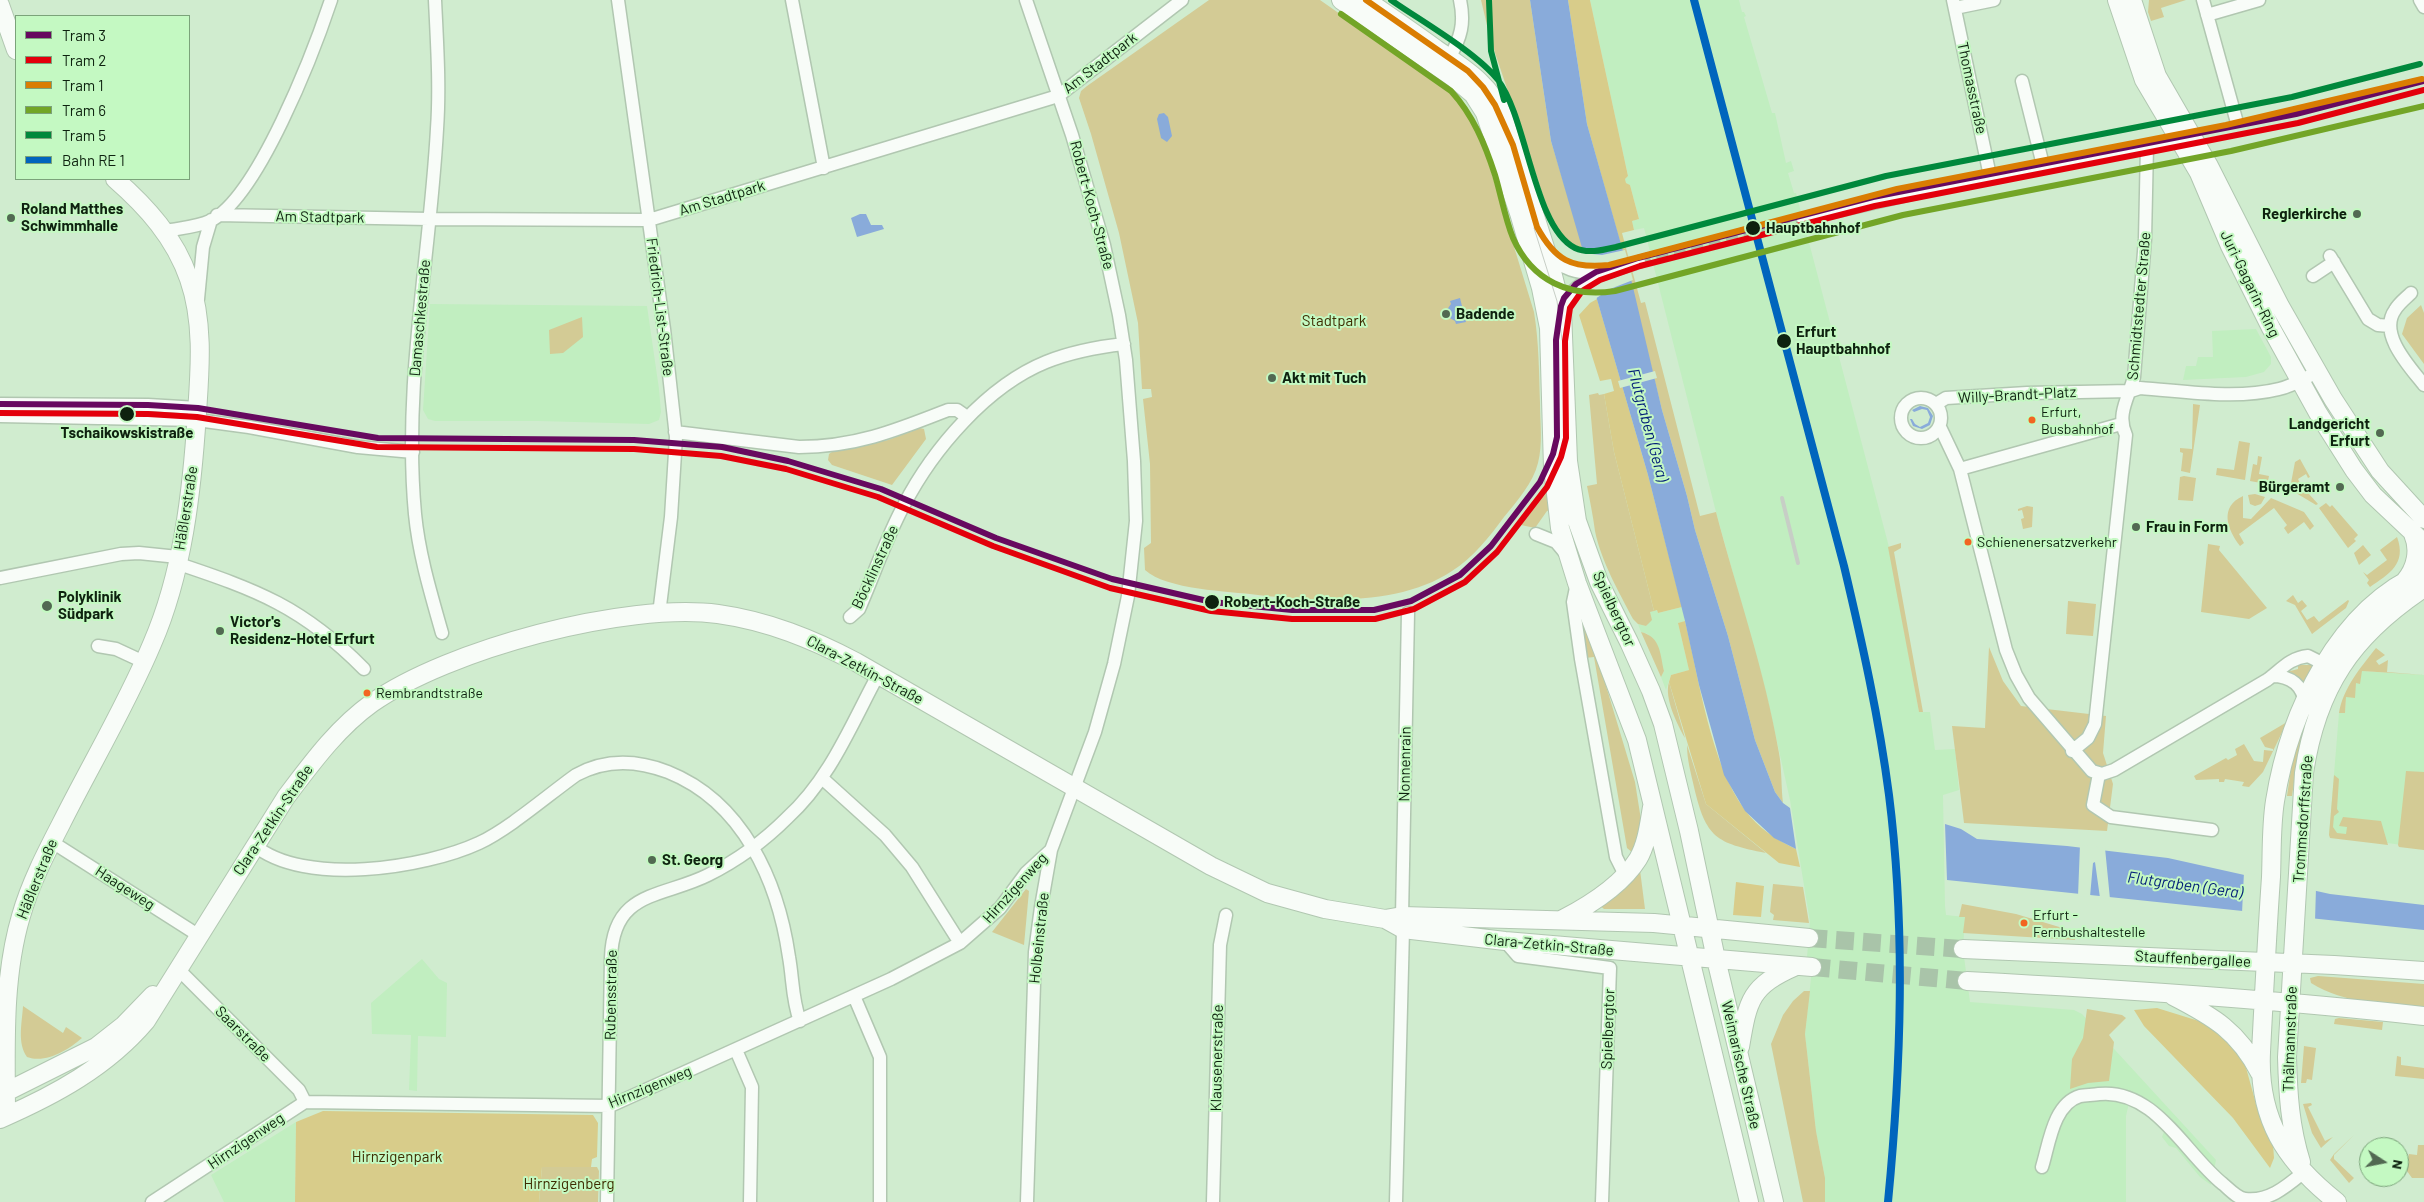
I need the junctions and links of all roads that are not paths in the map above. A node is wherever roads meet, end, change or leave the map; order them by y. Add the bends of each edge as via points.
1 (331, 0) edge
2 (435, 0) edge
3 (618, 0) edge
4 (792, 0) edge
5 (1026, 0) edge
6 (1182, 0) edge
7 (1341, 0) edge
8 (1366, 0) edge
9 (1460, 0) edge
10 (1994, 0) edge
11 (2117, 0) edge
12 (2132, 0) edge
13 (2203, 0) edge
14 (2259, 0) edge
15 (2420, 0) edge
16 (1954, 4) edge
17 (0, 5) edge
18 (2424, 7) edge
19 (2207, 15) junction
20 (15, 47) edge
21 (1449, 58) junction
22 (2022, 80) dead end
23 (1058, 96) junction
24 (2236, 119) dead end
25 (2181, 140) junction
26 (2147, 146) junction
27 (2042, 165) junction
28 (824, 168) junction
29 (1990, 176) junction
30 (117, 180) edge
31 (214, 218) junction
32 (429, 219) junction
33 (1803, 219) tunnel mouth
34 (649, 220) junction
35 (1524, 227) junction
36 (166, 231) junction
37 (1546, 252) junction
38 (1639, 262) tunnel mouth
39 (2313, 276) dead end
40 (1584, 278) junction
41 (1548, 286) junction
42 (2411, 293) dead end
43 (197, 306) junction
44 (1562, 311) junction
45 (2390, 326) junction
46 (1124, 344) junction
47 (1550, 345) junction
48 (2318, 372) junction
49 (2300, 381) junction
50 (2424, 385) edge
51 (2131, 391) junction
52 (0, 404) edge
53 (1936, 404) junction
54 (197, 414) junction
55 (0, 416) edge
56 (967, 417) junction
57 (2121, 424) junction
58 (1940, 427) junction
59 (675, 432) junction
60 (413, 452) junction
61 (1960, 469) junction
62 (2424, 519) edge
63 (1536, 534) dead end
64 (2418, 538) edge
65 (1568, 557) junction
66 (177, 560) junction
67 (2424, 572) edge
68 (0, 578) edge
69 (2405, 581) junction
70 (1577, 583) junction
71 (2424, 588) edge
72 (1128, 596) joint
73 (1408, 613) dead end
74 (659, 614) junction
75 (850, 617) dead end
76 (442, 632) dead end
77 (98, 646) dead end
78 (144, 662) junction
79 (2325, 663) junction
80 (364, 669) dead end
81 (878, 675) junction
82 (2272, 676) junction
83 (2334, 679) junction
84 (2305, 704) junction
85 (2072, 751) junction
86 (2099, 774) junction
87 (823, 779) junction
88 (1074, 788) junction
89 (1653, 802) junction
90 (2274, 802) junction
91 (2303, 807) junction
92 (2212, 830) dead end
93 (52, 842) junction
94 (254, 845) junction
95 (754, 848) junction
96 (1050, 850) junction
97 (1625, 875) junction
98 (1226, 914) dead end
99 (1397, 921) junction
100 (1560, 921) junction
101 (1681, 925) junction
102 (1709, 928) junction
103 (198, 935) junction
104 (1809, 938) tunnel mouth
105 (1506, 941) junction
106 (960, 943) junction
107 (1963, 948) tunnel mouth
108 (7, 951) edge
109 (1690, 957) junction
110 (1716, 959) junction
111 (2266, 962) junction
112 (2294, 963) junction
113 (178, 968) junction
114 (2424, 971) edge
115 (1967, 981) tunnel mouth
116 (2164, 992) junction
117 (854, 996) junction
118 (2263, 1000) junction
119 (2290, 1002) junction
120 (2424, 1016) edge
121 (800, 1021) junction
122 (736, 1050) junction
123 (1739, 1052) junction
124 (2260, 1074) junction
125 (3, 1094) edge
126 (305, 1102) junction
127 (610, 1106) junction
128 (3, 1118) edge
129 (2042, 1167) dead end
130 (2304, 1172) junction
131 (2254, 1201) edge
132 (152, 1202) edge
133 (607, 1202) edge
134 (750, 1202) edge
135 (880, 1202) edge
136 (1027, 1202) edge
137 (1213, 1202) edge
138 (1396, 1202) edge
139 (1602, 1202) edge
140 (1749, 1202) edge
141 (1774, 1202) edge
142 (2337, 1202) edge

1 - 31 street via 295,93 262,158 242,191
2 - 32 street, Damaschkestraße via 438,128
3 - 34 street, Friedrich-List-Straße
4 - 28 street
5 - 23 street, Robert-Koch-Straße
6 - 23 street, Am Stadtpark
7 - 35 main road via 1473,94 1484,113
8 - 21 main road
9 - 21 street via 1462,34
10 - 16 street
11 - 25 main road, Juri-Gagarin-Ring via 2144,80
12 - 25 main road, Juri-Gagarin-Ring
13 - 19 street
14 - 19 street
15 - 18 street
16 - 29 street, Thomasstraße
17 - 20 main road
19 - 24 street
21 - 37 main road via 1484,85 1499,105
22 - 27 street
23 - 28 street, Am Stadtpark
23 - 46 street, Robert-Koch-Straße via 1104,244
25 - 26 street
25 - 48 main road, Juri-Gagarin-Ring via 2210,166 2280,306
25 - 49 main road, Juri-Gagarin-Ring via 2230,246
26 - 27 street
26 - 51 street, Schmidtstedter Straße via 2144,256
27 - 29 street
28 - 34 street, Am Stadtpark
29 - 33 street
30 - 36 main road
31 - 32 street, Am Stadtpark
31 - 36 street
31 - 43 street via 203,247
32 - 34 street, Am Stadtpark
32 - 60 street, Damaschkestraße via 414,366
34 - 59 street, Friedrich-List-Straße
35 - 37 main road
35 - 41 main road
36 - 43 main road via 180,256
37 - 40 street
37 - 41 main road
38 - 40 street
39 - 45 street via 2332,259 2367,313 2378,325
40 - 44 street via 1565,301
41 - 44 main road, Spielbergtor
41 - 47 main road, Spielbergtor
42 - 45 street via 2395,310
43 - 54 main road via 200,348
44 - 47 main road
44 - 102 main road, Spielbergtor via 1568,461 1575,512 1599,582 1633,650 1663,724
45 - 50 street via 2396,344
46 - 56 street, Böcklinstraße via 1066,355 1044,363 1011,382
46 - 72 street, Robert-Koch-Straße via 1136,512
47 - 65 main road, Spielbergtor via 1555,494
48 - 49 street, Willy-Brandt-Platz
48 - 62 main road, Juri-Gagarin-Ring via 2380,471
49 - 51 street, Willy-Brandt-Platz via 2280,389 2251,392 2140,388
49 - 64 main road, Juri-Gagarin-Ring via 2359,477 2382,505
51 - 53 street, Willy-Brandt-Platz via 1946,398
51 - 57 street, Schmidtstedter Straße via 2124,404
52 - 54 street via 148,405
53 - 58 street via 1940,410
53 - 58 street via 1928,399 1911,400 1901,418 1908,434 1918,438 1929,437
54 - 55 street
54 - 60 street via 358,447
54 - 66 main road, Häßlerstraße via 191,488
56 - 59 street via 957,410 948,410 905,428 819,447
56 - 75 street, Böcklinstraße via 932,459 914,487 859,609
57 - 61 street
57 - 85 street, Schmidtstedter Straße via 2126,435 2095,724 2088,738
58 - 61 street
59 - 74 street, Friedrich-List-Straße via 671,517
60 - 76 street, Damaschkestraße via 418,540
61 - 85 street via 2006,650 2029,698
63 - 65 street via 1556,542
64 - 69 main road via 2412,572
65 - 70 main road, Spielbergtor
66 - 68 street via 146,553 121,554
66 - 78 main road, Häßlerstraße via 164,612
66 - 80 street via 279,602 338,642
67 - 69 main road, Trommsdorffstraße
69 - 79 main road, Trommsdorffstraße via 2361,614
70 - 89 main road, Spielbergtor via 1633,727
70 - 97 street, Spielbergtor via 1574,602 1581,659 1616,857
71 - 83 main road, Trommsdorffstraße via 2379,621 2351,652
72 - 88 street, Holbeinstraße via 1101,712
73 - 99 street, Nonnenrain
74 - 81 main road, Clara-Zetkin-Straße via 717,614 776,627 815,641
74 - 94 main road, Clara-Zetkin-Straße via 580,625 512,642 425,672 396,687 364,709 316,758
77 - 78 street via 116,649
78 - 93 main road, Häßlerstraße
79 - 82 street via 2302,657 2280,667
79 - 83 street via 2332,669
79 - 84 main road, Trommsdorffstraße
81 - 87 street, Rubensstraße
81 - 88 main road, Clara-Zetkin-Straße
82 - 84 street via 2294,682 2302,691
82 - 86 street via 2114,770
83 - 91 main road, Trommsdorffstraße via 2311,736 2304,773
84 - 90 main road, Trommsdorffstraße via 2285,758
85 - 86 street via 2089,769
86 - 92 street via 2093,806 2111,817
87 - 95 street, Rubensstraße via 789,817
87 - 106 street via 891,841 912,867
88 - 96 street, Holbeinstraße
88 - 99 main road, Clara-Zetkin-Straße via 1211,866 1267,893 1326,909
89 - 97 main road via 1644,844 1638,859
89 - 101 main road, Spielbergtor
90 - 91 main road via 2278,812 2288,818 2298,815
90 - 111 main road, Trommsdorffstraße
91 - 112 main road, Trommsdorffstraße
93 - 103 street, Haageweg
93 - 108 main road, Häßlerstraße
94 - 95 street via 264,854 322,868 387,868 429,860 492,836 588,768 622,762 662,770 700,788 720,804
94 - 103 main road, Clara-Zetkin-Straße
95 - 121 street via 772,886 782,921 790,958 793,1004
95 - 127 street, Rubensstraße via 705,876 640,901 626,913 615,930 611,958
96 - 106 street, Hirnzigenweg via 1026,873 1000,908
96 - 136 street, Holbeinstraße via 1035,952
97 - 100 main road via 1590,904
98 - 137 street, Klausenerstraße via 1220,945
99 - 100 main road, Clara-Zetkin-Straße
99 - 105 main road, Clara-Zetkin-Straße
99 - 138 street, Nonnenrain
100 - 101 main road, Clara-Zetkin-Straße
101 - 102 main road
101 - 109 main road, Spielbergtor
102 - 104 main road
102 - 110 main road, Weimarische Straße
103 - 113 main road, Clara-Zetkin-Straße
105 - 109 main road, Clara-Zetkin-Straße
105 - 139 street, Spielbergtor via 1518,956 1610,968
106 - 117 street, Hirnzigenweg
107 - 111 main road, Stauffenbergallee
108 - 125 main road, Häßlerstraße
109 - 110 main road, Clara-Zetkin-Straße
109 - 140 main road, Weimarische Straße
110 - 123 main road, Weimarische Straße
110 - 123 main road via 1804,966 1765,982 1753,996
111 - 112 main road, Stauffenbergallee
111 - 118 main road, Thälmannstraße
112 - 114 main road, Stauffenbergallee
112 - 119 main road, Thälmannstraße
113 - 125 main road, Clara-Zetkin-Straße via 124,1025 96,1047
113 - 126 street, Saarstraße via 300,1090
113 - 128 main road, Clara-Zetkin-Straße via 132,1038 60,1092
115 - 116 main road
116 - 118 main road
116 - 124 main road via 2228,1029 2244,1046
117 - 121 street, Hirnzigenweg
117 - 135 street via 880,1056
118 - 119 main road
118 - 124 main road, Thälmannstraße
119 - 120 main road
119 - 130 main road, Thälmannstraße via 2288,1098 2292,1133
121 - 122 street, Hirnzigenweg
122 - 127 street, Hirnzigenweg
122 - 134 street via 752,1087
123 - 141 main road, Weimarische Straße
124 - 130 main road, Thälmannstraße via 2264,1106 2271,1123 2286,1150
125 - 128 main road, Häßlerstraße
126 - 127 street, Hirnzigenweg
126 - 132 street, Hirnzigenweg
127 - 133 street, Rubensstraße
129 - 131 street via 2057,1118 2066,1106 2079,1096 2118,1094 2149,1109 2217,1179 2242,1199
130 - 131 street via 2286,1187
130 - 142 main road, Thälmannstraße

